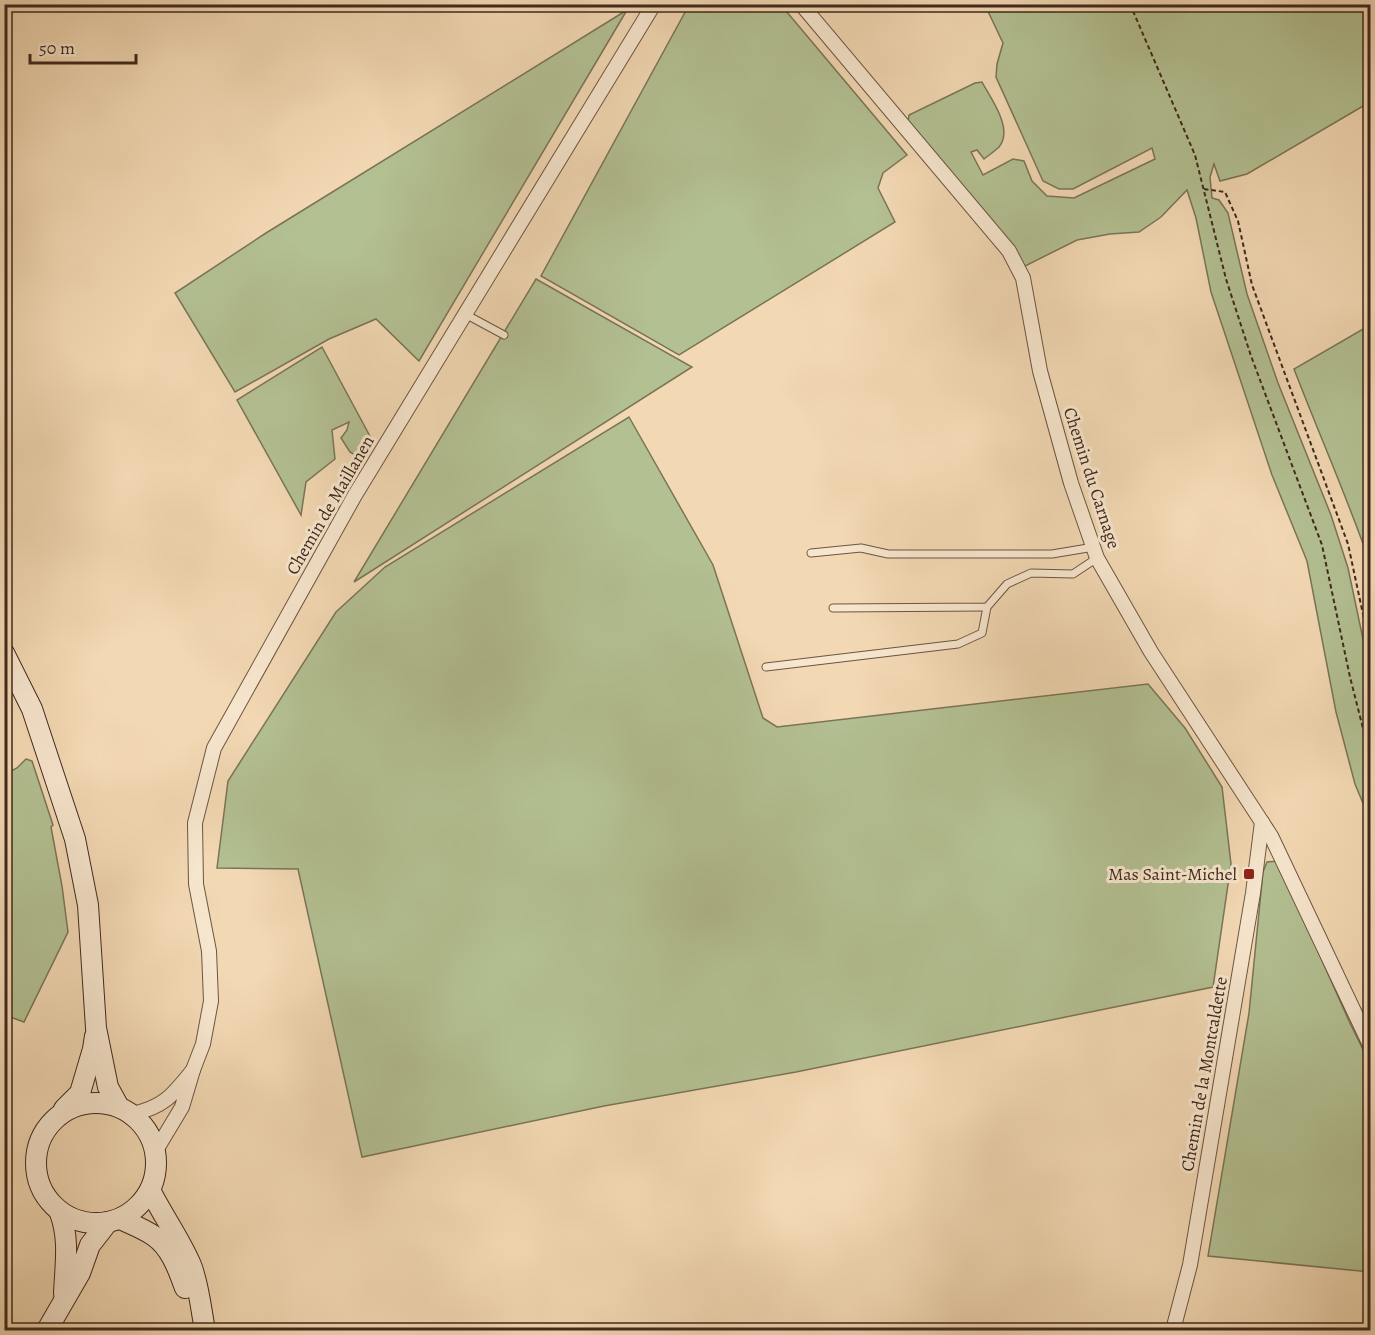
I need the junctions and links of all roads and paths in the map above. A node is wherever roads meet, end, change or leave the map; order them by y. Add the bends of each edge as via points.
1 (654, 4) edge
2 (801, 4) edge
3 (1130, 4) edge
4 (1204, 189) junction
5 (465, 315) junction
6 (504, 335) dead end
7 (811, 553) dead end
8 (1095, 553) junction
9 (987, 607) junction
10 (833, 608) dead end
11 (1371, 647) edge
12 (4, 653) edge
13 (766, 667) dead end
14 (1371, 756) edge
15 (1262, 822) junction
16 (96, 1028) junction
17 (1371, 1045) edge
18 (193, 1070) junction
19 (126, 1111) junction
20 (57, 1116) junction
21 (155, 1152) junction
22 (150, 1190) junction
23 (60, 1213) junction
24 (114, 1220) junction
25 (64, 1300) junction
26 (47, 1330) edge
27 (203, 1330) edge
28 (1173, 1330) edge

1 - 5 street, Chemin de Maillanen
2 - 8 street, Chemin du Carnage via 1009,251 1023,278 1040,371
3 - 4 path via 1195,154
4 - 11 path via 1225,192 1238,221 1252,285 1348,544
4 - 14 path via 1226,279 1251,356 1322,544
5 - 6 lane
5 - 18 street, Chemin de Maillanen via 354,495 214,748 195,823 196,884 209,951 211,1001 203,1044
7 - 8 lane via 861,548 888,554
8 - 9 lane via 1073,574 1030,573 1007,584
8 - 15 street, Chemin du Carnage via 1151,652
9 - 10 lane
9 - 13 lane via 982,633 958,644
12 - 16 main road via 32,709 75,839 88,905
15 - 17 street, Chemin du Carnage
15 - 28 street, Chemin de la Montcaldette via 1190,1265
16 - 19 main road via 108,1087
16 - 20 main road via 80,1093
18 - 19 street via 174,1094 154,1108
18 - 21 street via 182,1107
19 - 20 main road via 103,1103 87,1103
19 - 21 main road via 143,1125
20 - 23 main road via 46,1128 35,1157 40,1188
21 - 22 main road via 156,1171
22 - 24 main road via 138,1207
22 - 27 main road via 192,1268
23 - 24 main road via 83,1223
23 - 25 main road via 68,1259
24 - 25 main road via 90,1245
24 - 27 main road via 155,1236 169,1251
25 - 26 main road

